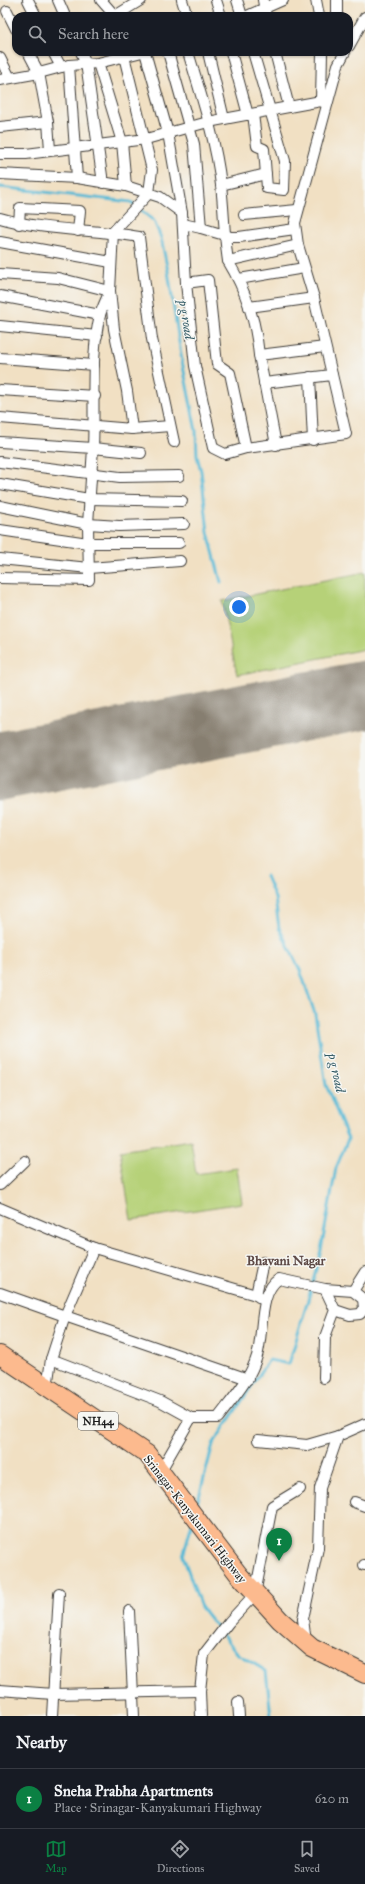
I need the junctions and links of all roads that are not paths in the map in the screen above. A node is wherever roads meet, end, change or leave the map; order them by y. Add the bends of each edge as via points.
1 (28, 0) edge
2 (58, 0) edge
3 (101, 0) edge
4 (141, 0) edge
5 (182, 0) edge
6 (216, 0) edge
7 (237, 0) edge
8 (283, 0) edge
9 (316, 0) edge
10 (337, 0) edge
11 (264, 8) edge
12 (7, 11) dead end
13 (34, 12) edge
14 (63, 12) edge
15 (112, 12) edge
16 (122, 12) edge
17 (186, 12) edge
18 (220, 12) edge
19 (241, 12) edge
20 (318, 12) edge
21 (337, 12) edge
22 (365, 17) edge
23 (12, 21) edge
24 (353, 39) edge
25 (30, 56) edge
26 (56, 56) edge
27 (83, 56) edge
28 (118, 56) edge
29 (125, 56) edge
30 (144, 56) edge
31 (169, 56) edge
32 (189, 56) edge
33 (209, 56) edge
34 (232, 56) edge
35 (254, 56) edge
36 (276, 56) edge
37 (322, 56) edge
38 (344, 56) edge
39 (0, 58) edge
40 (86, 63) junction
41 (98, 63) junction
42 (65, 66) junction
43 (39, 73) junction
44 (5, 79) edge
45 (324, 102) junction
46 (289, 107) junction
47 (271, 111) junction
48 (250, 114) junction
49 (224, 119) junction
50 (48, 122) junction
51 (208, 122) junction
52 (190, 126) junction
53 (0, 127) edge
54 (168, 133) junction
55 (146, 139) junction
56 (122, 142) junction
57 (99, 146) junction
58 (74, 148) junction
59 (50, 150) junction
60 (0, 154) edge
61 (0, 174) edge
62 (266, 174) junction
63 (78, 178) junction
64 (103, 183) junction
65 (221, 185) junction
66 (126, 186) junction
67 (148, 193) junction
68 (297, 210) junction
69 (182, 213) junction
70 (244, 215) dead end
71 (0, 220) edge
72 (19, 224) junction
73 (183, 224) junction
74 (201, 228) junction
75 (295, 229) junction
76 (78, 231) junction
77 (113, 232) junction
78 (224, 234) junction
79 (0, 242) edge
80 (298, 245) junction
81 (228, 261) junction
82 (111, 262) junction
83 (304, 268) junction
84 (0, 274) edge
85 (238, 279) junction
86 (186, 282) junction
87 (110, 291) junction
88 (0, 296) edge
89 (314, 298) junction
90 (249, 307) junction
91 (100, 315) junction
92 (0, 326) edge
93 (97, 336) junction
94 (325, 347) junction
95 (259, 354) junction
96 (0, 358) edge
97 (94, 365) junction
98 (332, 375) junction
99 (310, 377) junction
100 (264, 383) junction
101 (0, 390) edge
102 (95, 396) junction
103 (0, 418) edge
104 (94, 426) junction
105 (170, 426) junction
106 (132, 429) junction
107 (313, 440) junction
108 (0, 442) edge
109 (174, 442) dead end
110 (276, 445) junction
111 (93, 448) junction
112 (246, 448) junction
113 (141, 454) dead end
114 (0, 462) edge
115 (92, 474) junction
116 (179, 476) dead end
117 (0, 484) edge
118 (89, 500) junction
119 (182, 501) dead end
120 (0, 506) edge
121 (88, 524) junction
122 (184, 524) dead end
123 (0, 530) edge
124 (88, 543) junction
125 (179, 543) dead end
126 (0, 559) edge
127 (180, 561) dead end
128 (89, 568) junction
129 (0, 578) edge
130 (25, 1161) dead end
131 (0, 1185) edge
132 (0, 1208) edge
133 (94, 1248) junction
134 (263, 1262) dead end
135 (365, 1272) edge
136 (325, 1289) junction
137 (352, 1291) junction
138 (0, 1294) edge
139 (256, 1295) junction
140 (265, 1301) junction
141 (335, 1310) junction
142 (65, 1316) junction
143 (0, 1355) edge
144 (51, 1360) junction
145 (0, 1370) edge
146 (248, 1378) junction
147 (324, 1378) dead end
148 (47, 1388) junction
149 (191, 1418) junction
150 (365, 1424) edge
151 (338, 1436) junction
152 (258, 1440) dead end
153 (160, 1472) junction
154 (300, 1488) dead end
155 (354, 1502) dead end
156 (177, 1505) junction
157 (365, 1506) edge
158 (59, 1593) dead end
159 (251, 1598) junction
160 (129, 1611) dead end
161 (306, 1644) junction
162 (365, 1674) edge
163 (365, 1686) edge
164 (0, 1690) edge
165 (200, 1691) junction
166 (132, 1692) junction
167 (53, 1694) junction
168 (238, 1702) dead end
169 (52, 1716) edge
170 (134, 1716) edge
171 (201, 1716) edge
172 (239, 1716) edge

1 - 13 street
2 - 14 street
3 - 15 street
4 - 16 street
5 - 17 street
6 - 18 street
7 - 19 street
8 - 11 street
9 - 20 street
10 - 21 street
12 - 23 street
22 - 24 street
25 - 43 street
26 - 42 street
27 - 40 street
28 - 41 street
29 - 55 street
30 - 54 street
31 - 52 street
32 - 51 street
33 - 49 street
34 - 48 street
35 - 47 street
36 - 46 street
37 - 45 street
38 - 45 street
39 - 44 street
40 - 41 street
40 - 42 street
40 - 57 street
41 - 56 street
42 - 43 street
42 - 58 street
43 - 44 street
43 - 50 street
45 - 46 street
45 - 68 street
46 - 47 street
47 - 48 street
47 - 62 street via 285,161 284,190 267,188
48 - 49 street
48 - 62 street via 257,146 264,149
49 - 51 street
50 - 53 street
50 - 59 street
51 - 52 street
51 - 65 street
52 - 54 street
52 - 74 street via 194,144
54 - 55 street
54 - 69 street
55 - 56 street
55 - 67 street via 152,170
56 - 57 street
56 - 66 street
57 - 58 street
57 - 64 street
58 - 59 street
58 - 63 street
59 - 60 street via 26,154
61 - 63 street
62 - 65 street
63 - 64 street
64 - 66 street
65 - 78 street
66 - 67 street
67 - 69 street via 160,197
67 - 77 street
68 - 70 street
68 - 75 street
69 - 73 street
71 - 72 street
72 - 76 street
72 - 76 street via 20,208 80,211
73 - 74 street
73 - 86 street
74 - 78 street
75 - 78 street via 239,237
75 - 80 street
76 - 77 street
77 - 82 street
77 - 105 street via 139,237 152,340
78 - 81 street
79 - 82 street
80 - 81 street
80 - 83 street
81 - 85 street
82 - 87 street
83 - 85 street
83 - 89 street
84 - 87 street via 58,278
85 - 90 street
86 - 112 street via 208,280 217,364 230,373
86 - 112 street via 195,366 213,448 225,454
87 - 91 street
87 - 106 street
88 - 91 street
89 - 90 street
89 - 94 street
90 - 95 street via 257,334
91 - 93 street
92 - 93 street
93 - 97 street
94 - 95 street
94 - 98 street
95 - 100 street
96 - 97 street
97 - 102 street
98 - 99 street
98 - 107 street via 346,434
99 - 100 street
99 - 107 street
100 - 110 street
101 - 102 street
102 - 104 street
103 - 104 street
104 - 106 street
104 - 111 street
105 - 106 street
105 - 109 street
107 - 110 street
108 - 111 street
110 - 112 street
111 - 113 street
111 - 115 street
114 - 115 street
115 - 116 street via 120,477
115 - 118 street
117 - 118 street
118 - 119 street
118 - 121 street
120 - 121 street
121 - 122 street
121 - 124 street
123 - 124 street
124 - 125 street
124 - 128 street
126 - 128 street
127 - 128 street
128 - 129 street via 89,580
130 - 131 street
132 - 133 street
133 - 139 street
133 - 142 street
134 - 139 street
135 - 137 street
136 - 137 street
136 - 140 street via 278,1279 273,1283
136 - 141 street
137 - 141 street via 363,1299 364,1309 360,1314 350,1315
138 - 142 street
139 - 140 street
140 - 146 street via 258,1356
141 - 147 street via 325,1337
142 - 144 street
142 - 146 street
143 - 148 highway, Srinagar-Kanyakumari Highway / NH44
144 - 148 street
144 - 149 street via 146,1396
145 - 156 highway, Srinagar-Kanyakumari Highway / NH44 via 138,1463
146 - 149 street via 218,1418
148 - 153 highway, Srinagar-Kanyakumari Highway / NH44 via 147,1454
149 - 153 street
150 - 151 street
151 - 152 street via 307,1445
151 - 161 street via 320,1488 318,1548 302,1619
153 - 156 highway, Srinagar-Kanyakumari Highway / NH44
154 - 159 street via 272,1506
155 - 157 street
156 - 159 highway, Srinagar-Kanyakumari Highway / NH44
158 - 167 street
159 - 161 highway, Srinagar-Kanyakumari Highway / NH44
159 - 163 highway, Srinagar-Kanyakumari Highway / NH44 via 275,1629 309,1658
159 - 165 street via 204,1654
160 - 166 street
161 - 162 highway, Srinagar-Kanyakumari Highway / NH44
164 - 167 street
165 - 166 street
165 - 171 street
166 - 167 street
166 - 170 street
167 - 169 street
168 - 172 street

